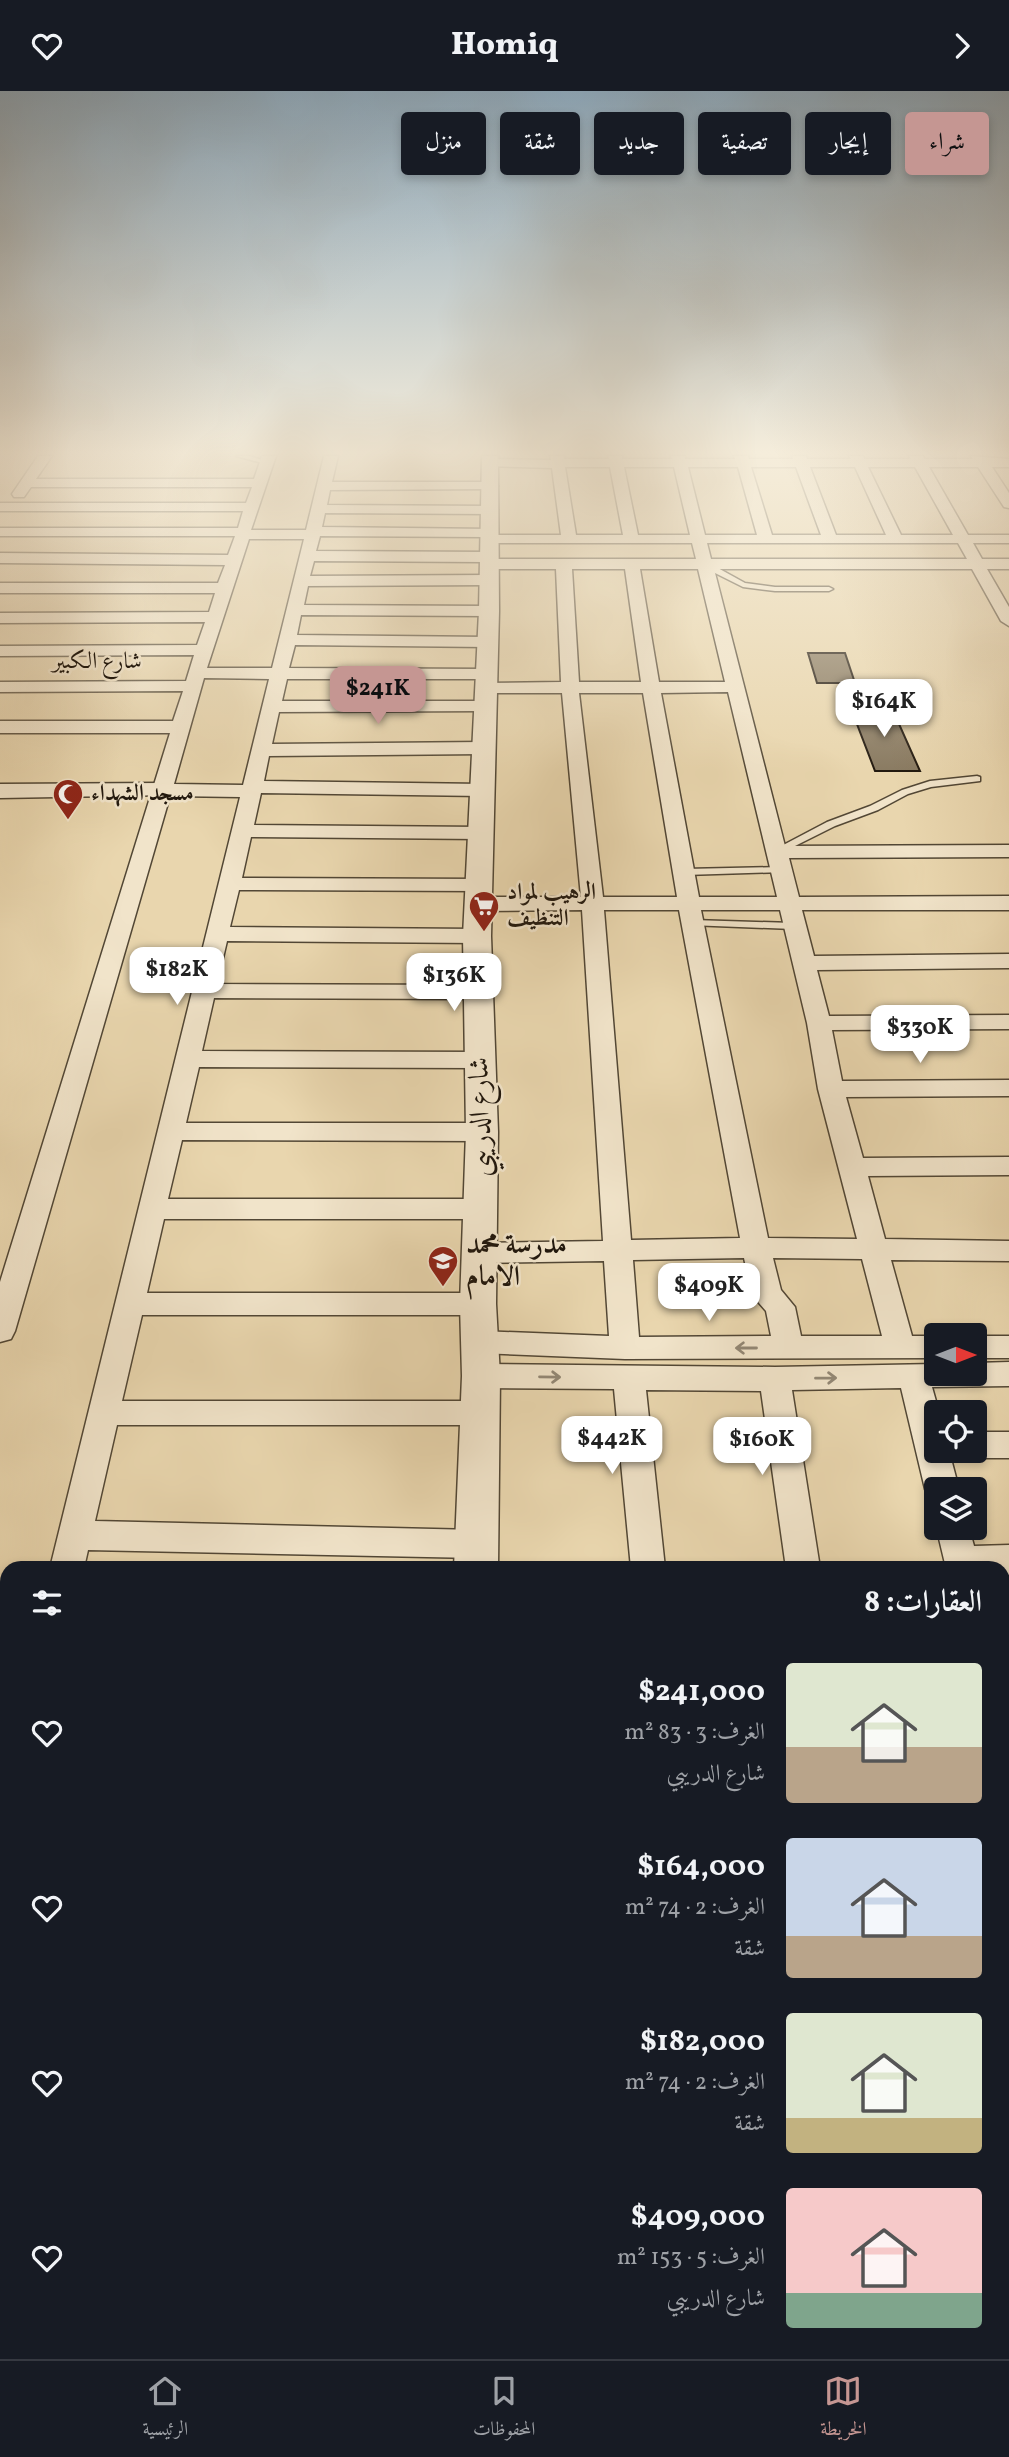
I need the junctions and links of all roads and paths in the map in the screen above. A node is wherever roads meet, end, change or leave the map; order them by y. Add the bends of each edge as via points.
1 (233, 562) edge
2 (306, 562) edge
3 (352, 562) edge
4 (489, 562) edge
5 (560, 562) edge
6 (704, 564) junction
7 (976, 564) junction
8 (1009, 564) edge
9 (564, 565) junction
10 (632, 565) junction
11 (301, 581) junction
12 (0, 588) edge
13 (224, 588) junction
14 (829, 589) dead end
15 (992, 593) junction
16 (1009, 593) edge
17 (294, 610) junction
18 (489, 611) junction
19 (214, 617) junction
20 (0, 618) edge
21 (1009, 621) edge
22 (287, 640) junction
23 (488, 642) junction
24 (204, 650) junction
25 (0, 651) edge
26 (279, 673) junction
27 (196, 679) junction
28 (0, 687) edge
29 (650, 687) junction
30 (734, 687) junction
31 (570, 688) junction
32 (485, 690) junction
33 (271, 707) junction
34 (0, 727) edge
35 (181, 727) junction
36 (483, 748) junction
37 (261, 750) junction
38 (977, 779) dead end
39 (253, 789) junction
40 (161, 790) junction
41 (483, 790) junction
42 (0, 791) edge
43 (242, 831) junction
44 (481, 833) junction
45 (1009, 851) edge
46 (778, 861) junction
47 (685, 872) junction
48 (229, 884) junction
49 (480, 895) junction
50 (1009, 902) edge
51 (787, 903) junction
52 (593, 904) junction
53 (691, 914) junction
54 (793, 926) junction
55 (218, 934) junction
56 (477, 936) junction
57 (1009, 961) edge
58 (802, 963) junction
59 (204, 991) junction
60 (479, 992) junction
61 (1009, 1022) edge
62 (819, 1023) junction
63 (188, 1059) junction
64 (480, 1060) junction
65 (1009, 1088) edge
66 (831, 1089) junction
67 (171, 1131) junction
68 (482, 1132) junction
69 (1009, 1166) edge
70 (852, 1167) junction
71 (153, 1209) junction
72 (481, 1209) junction
73 (756, 1248) junction
74 (619, 1251) junction
75 (874, 1251) junction
76 (1009, 1251) edge
77 (480, 1253) junction
78 (131, 1304) junction
79 (478, 1304) junction
80 (0, 1331) edge
81 (480, 1342) junction
82 (900, 1347) junction
83 (924, 1347) edge
84 (987, 1347) edge
85 (1009, 1347) edge
86 (788, 1348) junction
87 (627, 1364) junction
88 (1009, 1374) edge
89 (481, 1376) junction
90 (914, 1377) junction
91 (775, 1379) junction
92 (104, 1413) junction
93 (478, 1413) junction
94 (924, 1413) edge
95 (987, 1445) edge
96 (1009, 1445) edge
97 (76, 1535) junction
98 (955, 1540) edge
99 (476, 1556) edge
100 (69, 1561) edge
101 (647, 1561) edge
102 (802, 1561) edge
103 (961, 1561) edge

1 - 13 street
2 - 11 street
3 - 11 street
4 - 18 street, شارع الدريبي
5 - 9 street
6 - 7 street
6 - 10 street
6 - 14 lane via 743,585
6 - 30 street
7 - 8 street
7 - 15 street
9 - 10 street
9 - 31 street
10 - 29 street
11 - 17 street
12 - 13 street
13 - 19 street
15 - 16 street
15 - 21 street
17 - 18 street
17 - 22 street
18 - 23 street, شارع الدريبي
19 - 20 street
19 - 24 street
22 - 23 street
22 - 26 street
23 - 32 street, شارع الدريبي
24 - 25 street
24 - 27 street
26 - 27 street, شارع الكبير
26 - 32 street, شارع الكبير
26 - 33 street
27 - 28 street, شارع الكبير
27 - 35 street
29 - 30 street
29 - 31 street
29 - 47 street
30 - 46 street
31 - 32 street
31 - 52 street
32 - 33 street
32 - 36 street, شارع الدريبي
33 - 37 street
34 - 35 street
35 - 40 street
36 - 37 street
36 - 41 street, شارع الدريبي
37 - 39 street
38 - 46 lane via 905,792
39 - 40 street
39 - 41 street
39 - 43 street
40 - 42 street
40 - 80 street
41 - 44 street, شارع الدريبي
43 - 44 street
43 - 48 street
44 - 49 street, شارع الدريبي
45 - 46 street
46 - 47 lane
46 - 51 street
47 - 53 street
48 - 49 street
48 - 55 street
49 - 52 street
49 - 56 street, شارع الدريبي
50 - 51 street
51 - 53 street
51 - 54 street
52 - 53 street
52 - 74 street
53 - 54 lane
53 - 73 street
54 - 58 street
55 - 56 street
55 - 59 street
56 - 60 street, شارع الدريبي
57 - 58 street
58 - 62 street
59 - 60 street
59 - 63 street
60 - 64 street, شارع الدريبي
61 - 62 street
62 - 66 street
63 - 64 street
63 - 67 street
64 - 68 street, شارع الدريبي
65 - 66 street
66 - 70 street
67 - 68 street
67 - 71 street
68 - 72 street, شارع الدريبي
69 - 70 street
70 - 75 street
71 - 72 street
71 - 78 street
72 - 77 street, شارع الدريبي
73 - 74 street
73 - 75 street
73 - 86 street via 766,1295 780,1307
74 - 77 street
74 - 87 street
75 - 76 street
75 - 82 street
77 - 79 street, شارع الدريبي
78 - 79 street
78 - 92 street
79 - 81 street, شارع الدريبي
81 - 87 street
81 - 89 street, شارع الدريبي
82 - 83 street
82 - 86 street
84 - 85 street
86 -> 87 street
89 -> 87 street
87 - 91 street
87 - 101 street
88 - 90 street
89 - 93 street, شارع الدريبي
91 -> 90 street
90 - 94 street
91 - 102 street
92 - 93 street
92 - 97 street
93 - 99 street, شارع الدريبي
95 - 96 street
97 - 99 street
97 - 100 street
98 - 103 street

